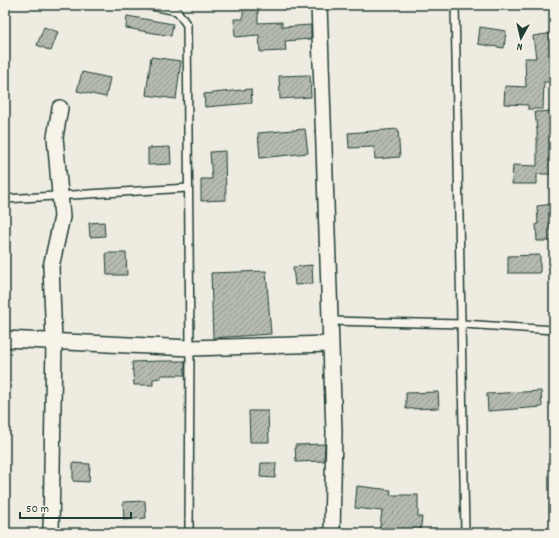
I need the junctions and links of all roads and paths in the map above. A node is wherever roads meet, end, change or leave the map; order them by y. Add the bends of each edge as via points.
1 (147, 5) edge
2 (319, 5) edge
3 (455, 5) edge
4 (60, 108) dead end
5 (188, 188) junction
6 (60, 197) junction
7 (5, 200) edge
8 (329, 321) junction
9 (463, 324) junction
10 (554, 330) edge
11 (5, 339) edge
12 (54, 341) junction
13 (330, 344) junction
14 (190, 348) junction
15 (51, 533) edge
16 (190, 533) edge
17 (332, 533) edge
18 (465, 533) edge

1 - 5 lane via 177,10 187,25
2 - 8 street
3 - 9 lane
4 - 6 street via 55,137
5 - 6 lane
5 - 14 lane
6 - 7 lane
6 - 12 street via 62,217 51,267
8 - 9 lane
8 - 13 street
9 - 10 lane
9 - 18 lane
11 - 12 street
12 - 14 street
12 - 15 street
13 - 14 street
13 - 17 street via 334,431
14 - 16 lane

